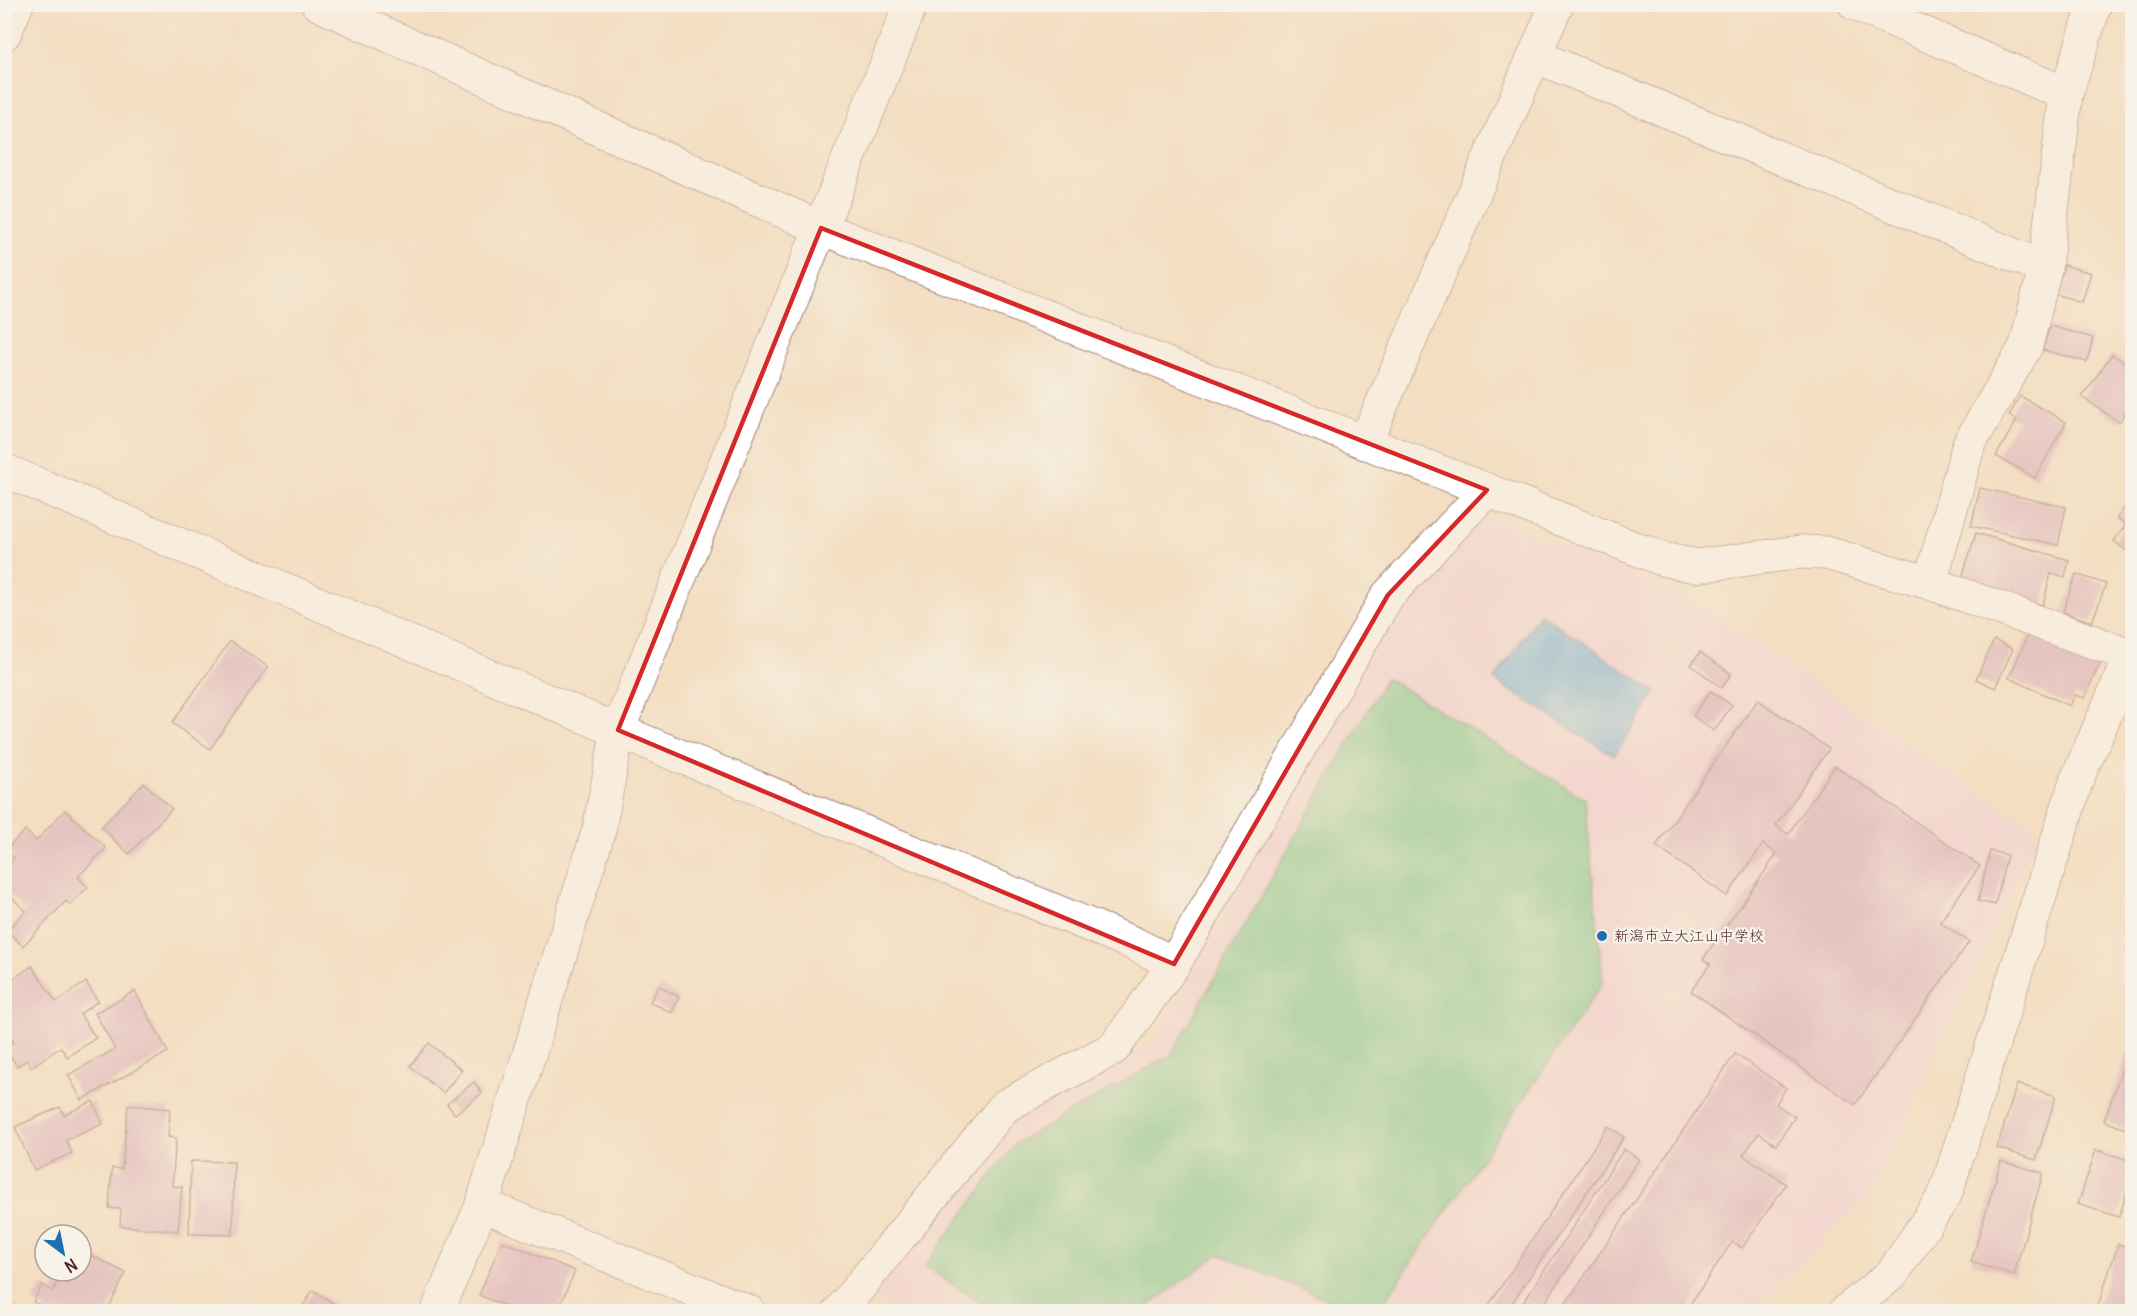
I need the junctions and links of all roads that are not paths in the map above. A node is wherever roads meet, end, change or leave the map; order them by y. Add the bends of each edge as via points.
1 (17, 4) edge
2 (318, 4) edge
3 (910, 4) edge
4 (1557, 4) edge
5 (1855, 4) edge
6 (2095, 4) edge
7 (4, 34) edge
8 (1535, 56) junction
9 (2066, 94) junction
10 (821, 228) junction
11 (2046, 268) junction
12 (1365, 443) junction
13 (4, 470) edge
14 (1487, 490) junction
15 (1930, 583) junction
16 (2132, 655) edge
17 (618, 730) junction
18 (1174, 964) junction
19 (482, 1205) junction
20 (437, 1311) edge
21 (749, 1311) edge
22 (839, 1311) edge
23 (1845, 1311) edge

1 - 7 street
2 - 10 street
3 - 10 street
4 - 8 street
5 - 9 street
6 - 9 street
8 - 11 street
8 - 12 street
9 - 11 street
10 - 12 street
10 - 17 street
11 - 15 street via 2026,346 1969,444
12 - 14 street
13 - 17 street
14 - 15 street via 1662,559 1696,566 1801,552 1826,553
14 - 18 street via 1389,595
15 - 16 street
16 - 23 street via 2077,779 1945,1195 1892,1274
17 - 18 street via 1135,944
17 - 19 street via 599,830
18 - 22 street via 1114,1048 1005,1106
19 - 20 street
19 - 21 street

